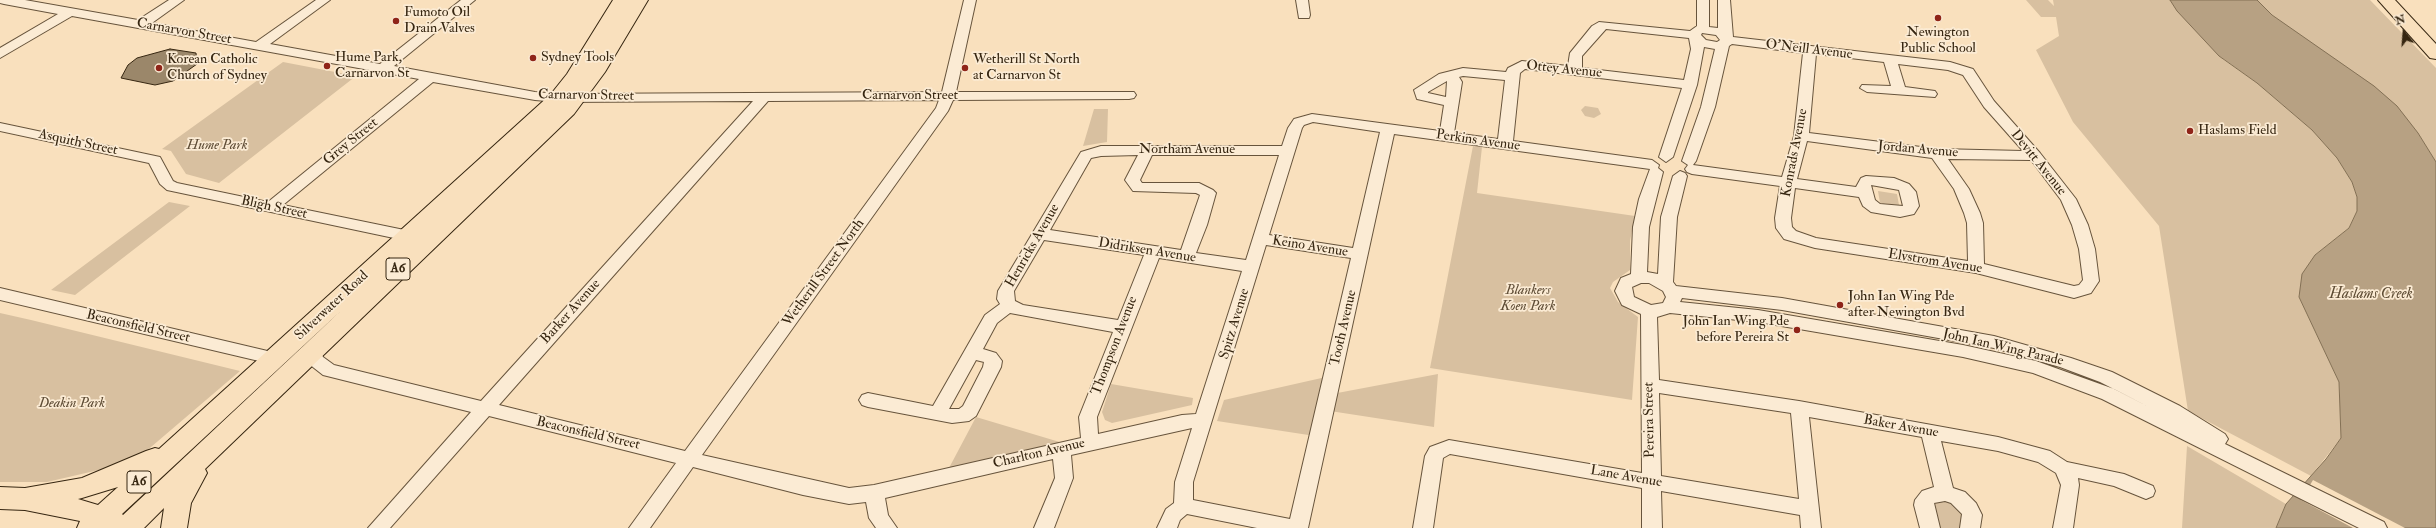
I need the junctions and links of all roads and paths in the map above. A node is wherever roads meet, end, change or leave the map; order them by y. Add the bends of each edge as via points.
1 (4, 0) edge
2 (178, 0) edge
3 (324, 0) edge
4 (469, 0) edge
5 (622, 0) edge
6 (639, 0) edge
7 (970, 0) edge
8 (1302, 0) edge
9 (1703, 0) edge
10 (1724, 0) edge
11 (2386, 0) edge
12 (2402, 0) edge
13 (70, 12) junction
14 (1304, 15) dead end
15 (140, 24) junction
16 (1698, 35) junction
17 (2436, 36) edge
18 (1725, 40) junction
19 (259, 46) junction
20 (1810, 50) junction
21 (0, 54) edge
22 (2436, 54) edge
23 (1890, 59) junction
24 (382, 69) junction
25 (1575, 70) junction
26 (1964, 70) joint
27 (1450, 76) junction
28 (1512, 77) junction
29 (430, 78) junction
30 (1690, 85) junction
31 (1866, 88) dead end
32 (1899, 91) junction
33 (1930, 94) dead end
34 (1129, 95) dead end
35 (948, 96) junction
36 (764, 97) junction
37 (568, 98) junction
38 (1451, 102) junction
39 (1303, 119) joint
40 (0, 127) edge
41 (1388, 128) junction
42 (1446, 136) junction
43 (1801, 136) junction
44 (1505, 145) junction
45 (1146, 150) junction
46 (1288, 150) junction
47 (1937, 154) junction
48 (1086, 155) joint
49 (2035, 156) junction
50 (1666, 157) junction
51 (155, 160) joint
52 (1654, 168) junction
53 (1687, 169) junction
54 (1788, 183) junction
55 (1863, 193) dead end
56 (271, 207) junction
57 (1786, 231) joint
58 (1041, 234) junction
59 (408, 236) junction
60 (1261, 239) junction
61 (1153, 252) junction
62 (1360, 254) junction
63 (1186, 257) junction
64 (1253, 267) junction
65 (1976, 268) junction
66 (1639, 277) junction
67 (2085, 289) joint
68 (0, 294) edge
69 (1669, 294) junction
70 (1009, 306) junction
71 (1649, 311) junction
72 (1122, 327) junction
73 (312, 350) junction
74 (972, 353) junction
75 (276, 359) junction
76 (1649, 385) junction
77 (951, 390) junction
78 (978, 395) junction
79 (868, 400) dead end
80 (1799, 408) junction
81 (484, 409) junction
82 (938, 413) junction
83 (1204, 421) junction
84 (1930, 432) junction
85 (216, 441) junction
86 (1091, 442) junction
87 (178, 447) junction
88 (1061, 450) junction
89 (689, 459) junction
90 (2063, 468) junction
91 (1650, 481) junction
92 (2146, 491) dead end
93 (1945, 493) junction
94 (874, 494) junction
95 (12, 498) edge
96 (1184, 506) junction
97 (1809, 509) junction
98 (96, 522) edge
99 (130, 527) edge
100 (174, 528) edge
101 (378, 528) edge
102 (639, 528) edge
103 (887, 528) edge
104 (1044, 528) edge
105 (1167, 528) edge
106 (1298, 528) edge
107 (1423, 528) edge
108 (1652, 528) edge
109 (1811, 528) edge
110 (1930, 528) edge
111 (1970, 528) edge
112 (2063, 528) edge
113 (2377, 528) edge

1 - 13 street, Carnarvon Street
2 - 15 street
3 - 19 street
4 - 24 street
5 - 37 highway, Silverwater Road / A6 via 575,77
6 - 37 highway, Silverwater Road / A6 via 596,72
7 - 35 street, Wetherill Street North
8 - 14 street
9 - 16 street
10 - 18 street
11 - 22 main road
12 - 17 main road
13 - 15 street, Carnarvon Street
13 - 21 street
15 - 19 street, Carnarvon Street
16 - 18 street, O'Neill Avenue via 1707,44
16 - 25 street, O'Neill Avenue via 1604,25 1597,29 1575,56
16 - 30 street via 1698,49
18 - 20 street, O'Neill Avenue
18 - 53 street via 1708,107
19 - 24 street, Carnarvon Street
20 - 23 street, O'Neill Avenue
20 - 43 street, Konrads Avenue
23 - 26 street, O'Neill Avenue
23 - 32 street
24 - 29 street, Carnarvon Street
25 - 28 street, Ottey Avenue via 1522,65 1514,70
25 - 30 street, Ottey Avenue
26 - 49 street, Devitt Avenue via 1995,111
27 - 28 street via 1467,71
27 - 38 street via 1455,82
27 - 38 street via 1423,87 1420,92 1427,97
28 - 44 street, Ottey Avenue
29 - 37 street, Carnarvon Street
29 - 56 street, Grey Street
30 - 50 street
31 - 32 street
32 - 33 street
34 - 35 street, Carnarvon Street
35 - 36 street, Carnarvon Street
35 - 89 street, Wetherill Street North via 943,108
36 - 37 street, Carnarvon Street
36 - 81 street, Barker Avenue
37 - 59 highway, Silverwater Road / A6
37 - 73 highway, Silverwater Road / A6
38 - 42 street
39 - 41 street, Perkins Avenue
39 - 46 street, Spitz Avenue via 1295,128
40 - 51 street, Asquith Street
41 - 42 street, Perkins Avenue
41 - 62 street, Tooth Avenue
42 - 44 street, Perkins Avenue
43 - 47 street, Jordan Avenue
43 - 54 street, Konrads Avenue
44 - 52 street, Perkins Avenue
45 - 46 street, Northam Avenue
45 - 48 street, Northam Avenue via 1101,151
45 - 63 street via 1132,180 1138,188 1199,188 1208,193
46 - 60 street, Spitz Avenue
47 - 49 street, Jordan Avenue
47 - 65 street via 1961,189 1974,219
48 - 58 street, Henricks Avenue
49 - 67 street, Devitt Avenue via 2064,192 2080,225 2091,276 2091,281
50 - 52 street via 1656,161
50 - 53 street via 1678,156
51 - 56 street, Bligh Street via 167,184 172,187
52 - 53 street, Perkins Avenue via 1669,177
52 - 66 street via 1642,223
53 - 54 street
53 - 69 street via 1669,217
54 - 55 street
54 - 57 street, Konrads Avenue via 1782,224
56 - 59 street, Bligh Street
57 - 65 street, Elvstrom Avenue via 1795,237 1816,243
58 - 61 street, Didriksen Avenue
58 - 70 street, Henricks Avenue via 1006,291 1005,299
59 - 75 highway, Silverwater Road / A6
60 - 62 street, Keino Avenue
60 - 64 street, Spitz Avenue
61 - 63 street, Didriksen Avenue
61 - 72 street, Thompson Avenue
62 - 106 street, Tooth Avenue
63 - 64 street, Didriksen Avenue
64 - 83 street, Spitz Avenue
65 - 67 street, Elvstrom Avenue via 2074,292
66 - 69 street via 1652,278
66 - 71 street via 1627,282 1623,291 1634,306
68 - 75 street, Beaconsfield Street
69 - 71 street via 1657,311
69 - 113 street, John Ian Wing Parade via 1758,316 1963,351 2036,367 2108,394
70 - 72 street via 1019,310
70 - 74 street, Henricks Avenue via 991,319
71 - 76 street, Pereira Street
72 - 86 street, Thompson Avenue via 1088,417
73 - 81 street, Beaconsfield Street via 314,360 329,370
73 - 85 highway, Silverwater Road / A6
74 - 77 street, Henricks Avenue
74 - 78 street via 984,354 993,360
75 - 87 highway, Silverwater Road / A6
76 - 80 street, Baker Avenue
76 - 91 street, Pereira Street
77 - 78 street
77 - 82 street, Henricks Avenue
78 - 82 street via 970,411 963,416
79 - 82 street
80 - 84 street, Baker Avenue
80 - 97 street
81 - 89 street, Beaconsfield Street
81 - 101 street, Barker Avenue
83 - 86 street, Charlton Avenue via 1182,422
83 - 96 street, Spitz Avenue via 1184,482
84 - 90 street, Baker Avenue via 2025,450 2043,456
84 - 93 street
85 - 99 highway, Silverwater Road / A6
85 - 100 highway via 181,493
86 - 88 street, Charlton Avenue
87 - 95 highway via 107,480 82,488
87 - 98 highway, Silverwater Road / A6
88 - 94 street, Charlton Avenue
88 - 104 street via 1064,478
89 - 94 street, Beaconsfield Street via 834,495
89 - 102 street, Wetherill Street North
90 - 92 street, Baker Avenue via 2117,479
90 - 112 street via 2070,485
91 - 97 street, Lane Avenue
91 - 107 street, Lane Avenue via 1457,448 1443,449 1434,456
91 - 108 street, Pereira Street
93 - 110 street via 1929,496 1925,500
93 - 111 street via 1958,498 1969,508 1972,515
94 - 103 street via 879,518
95 - 98 highway
96 - 105 street via 1173,515
96 - 106 street
97 - 109 street
98 - 99 highway

